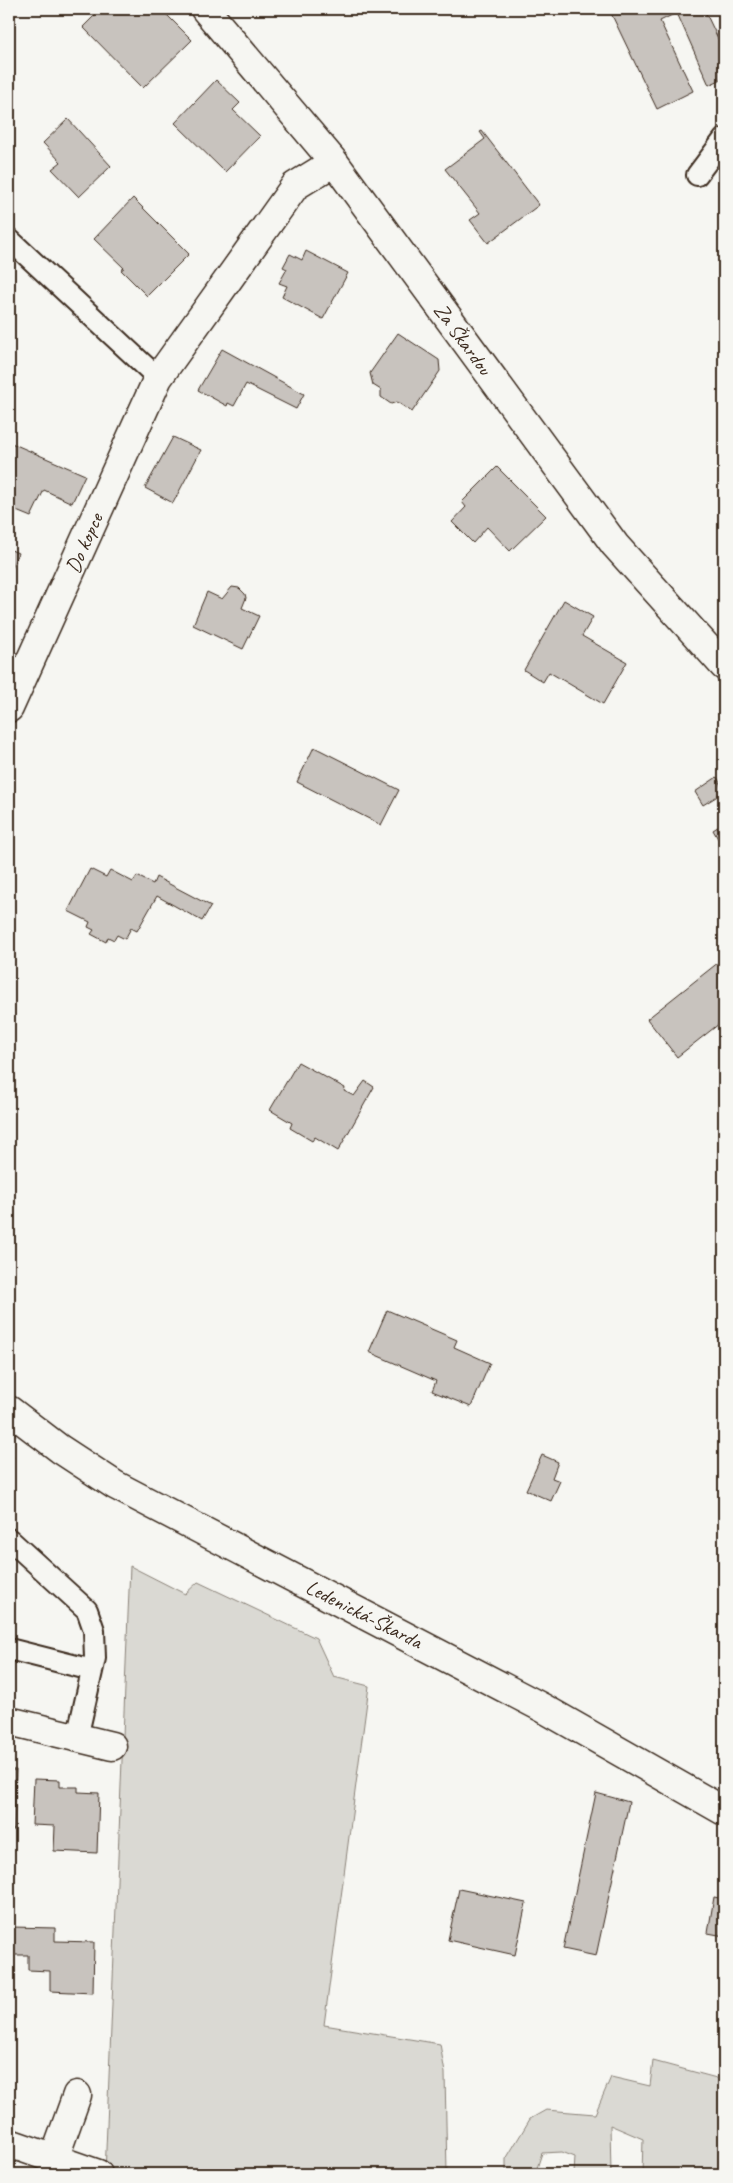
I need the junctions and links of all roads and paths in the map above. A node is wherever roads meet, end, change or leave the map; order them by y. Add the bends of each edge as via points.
1 (205, 9) edge
2 (724, 139) edge
3 (334, 162) junction
4 (697, 175) dead end
5 (9, 238) edge
6 (158, 378) junction
7 (724, 666) edge
8 (9, 708) edge
9 (9, 1410) edge
10 (9, 1539) edge
11 (9, 1649) edge
12 (92, 1670) junction
13 (9, 1721) edge
14 (77, 1738) junction
15 (112, 1746) dead end
16 (724, 1811) edge
17 (77, 2095) dead end
18 (9, 2143) edge
19 (54, 2159) junction
20 (98, 2174) edge

1 - 3 street, Za Škardou
2 - 4 lane
3 - 6 street, Do kopce via 296,186
3 - 7 street, Za Škardou via 615,545
5 - 6 lane
6 - 8 street, Do kopce
9 - 16 street, Ledenická-Škarda via 115,1485 543,1708
10 - 12 lane via 87,1610 94,1630
11 - 12 lane
12 - 14 lane
13 - 14 street
14 - 15 street
17 - 19 street
18 - 19 street
19 - 20 street

